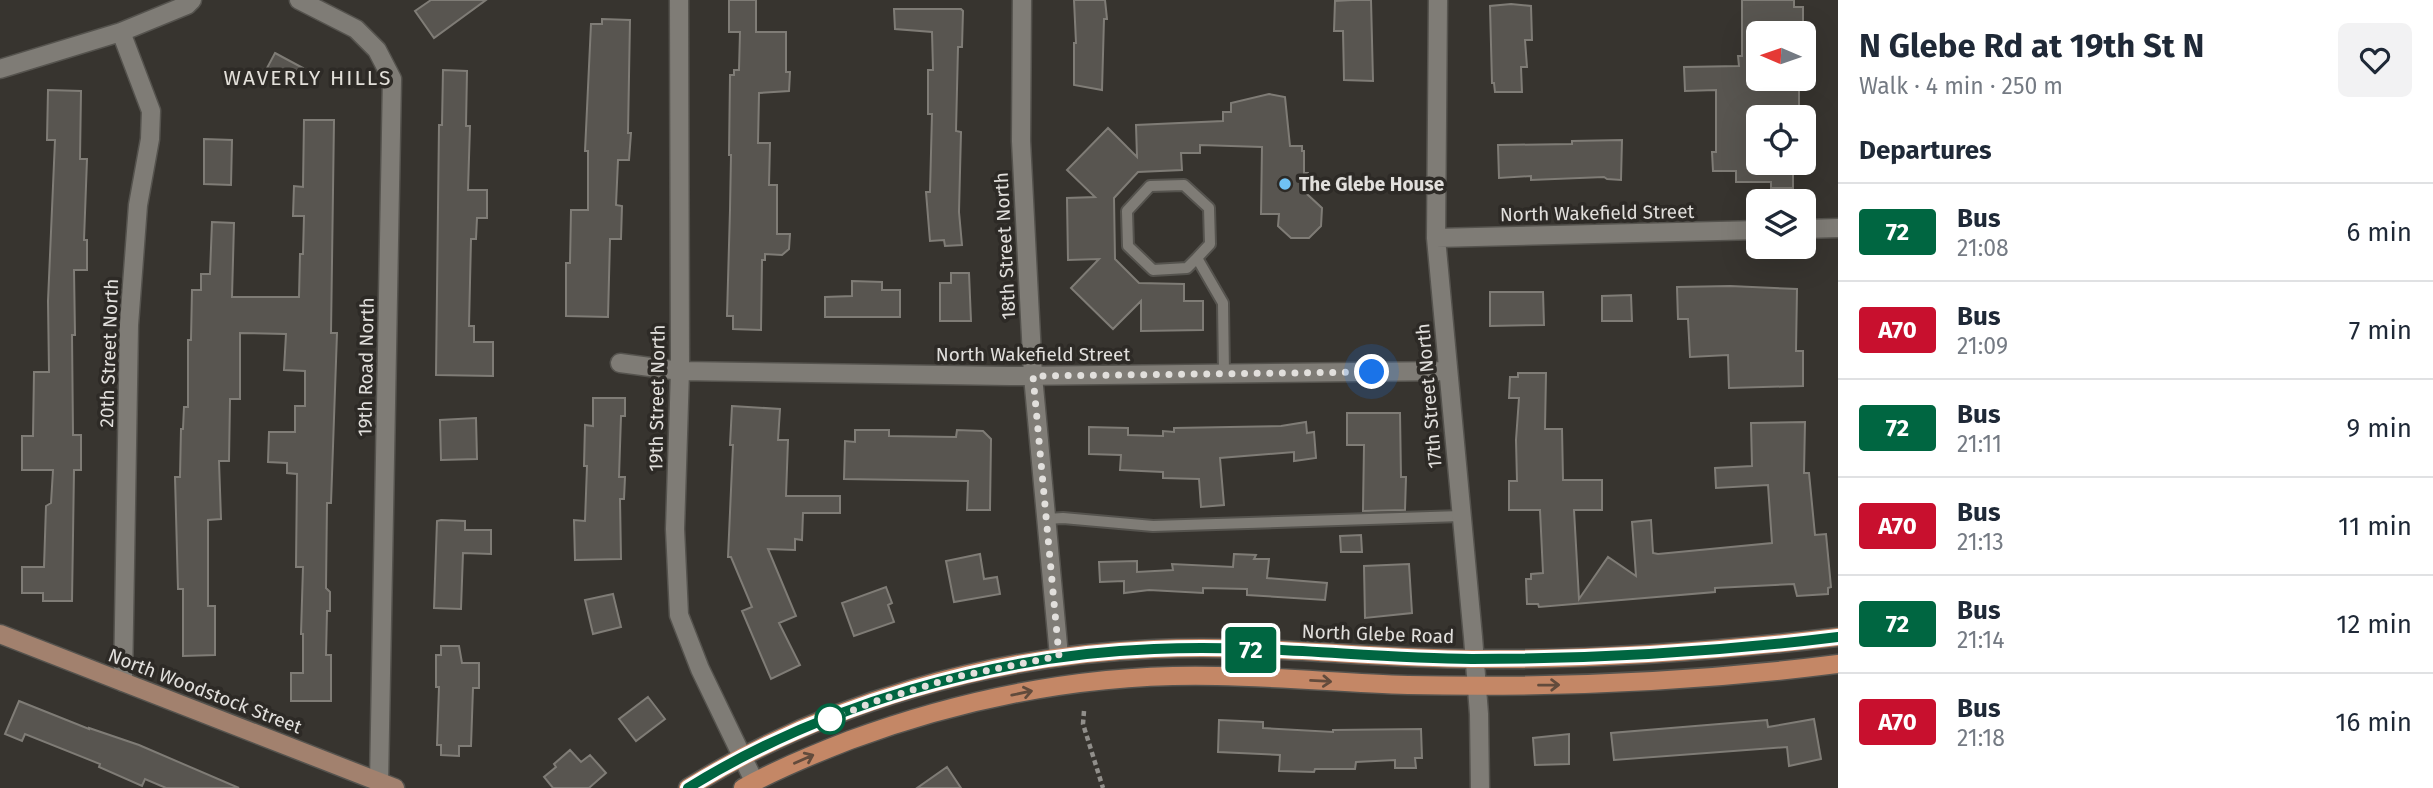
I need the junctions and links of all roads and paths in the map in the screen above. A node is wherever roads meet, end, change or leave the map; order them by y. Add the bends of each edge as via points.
1 (192, 0) edge
2 (299, 0) edge
3 (679, 0) edge
4 (1022, 0) edge
5 (1438, 0) edge
6 (121, 32) junction
7 (0, 69) edge
8 (1838, 228) edge
9 (1816, 229) edge
10 (1746, 230) edge
11 (1436, 237) junction
12 (1197, 258) junction
13 (620, 363) dead end
14 (680, 371) junction
15 (1447, 371) junction
16 (1224, 374) junction
17 (1033, 376) junction
18 (1461, 516) junction
19 (1047, 520) junction
20 (0, 634) edge
21 (1838, 637) edge
22 (1059, 656) junction
23 (1475, 659) junction
24 (1838, 664) edge
25 (123, 682) junction
26 (1477, 686) junction
27 (1084, 711) dead end
28 (744, 757) junction
29 (387, 785) edge
30 (749, 785) edge
31 (688, 788) edge
32 (1103, 788) edge
33 (1480, 788) edge

1 - 6 street
2 - 29 street, 19th Road North via 356,29 377,50 392,79
3 - 14 street, 19th Street North
4 - 17 street, 18th Street North via 1021,141
5 - 11 street, 17th Street North
6 - 7 street
6 - 25 street, 20th Street North via 150,111 130,325
8 - 9 street
10 - 11 street, North Wakefield Street
11 - 15 street, 17th Street North
12 - 12 lane via 1210,244 1209,208 1184,185 1150,186 1127,211 1128,246 1153,270 1187,268
12 - 16 lane via 1223,303
13 - 14 street, North Wakefield Street
14 - 17 street, North Wakefield Street
14 - 28 street, 19th Street North via 675,529 679,615
15 - 16 street, North Wakefield Street
15 - 18 street, 17th Street North
16 - 17 street, North Wakefield Street
17 - 19 street, 18th Street North
18 - 19 lane via 1153,526
18 - 23 street, 17th Street North
19 - 22 street, 18th Street North
20 - 25 street, North Woodstock Street
21 - 23 main road, North Glebe Road via 1675,652
22 - 23 main road, North Glebe Road via 1218,648
22 - 28 main road, North Glebe Road via 956,677 879,700
23 - 26 street, 17th Street North
26 -> 24 main road via 1675,679
25 - 29 street, North Woodstock Street
30 -> 26 main road via 893,724 1062,684 1216,676
26 - 33 street, 17th Street North
27 - 32 path via 1083,724
28 - 30 street, 19th Street North
28 - 31 main road, North Glebe Road

